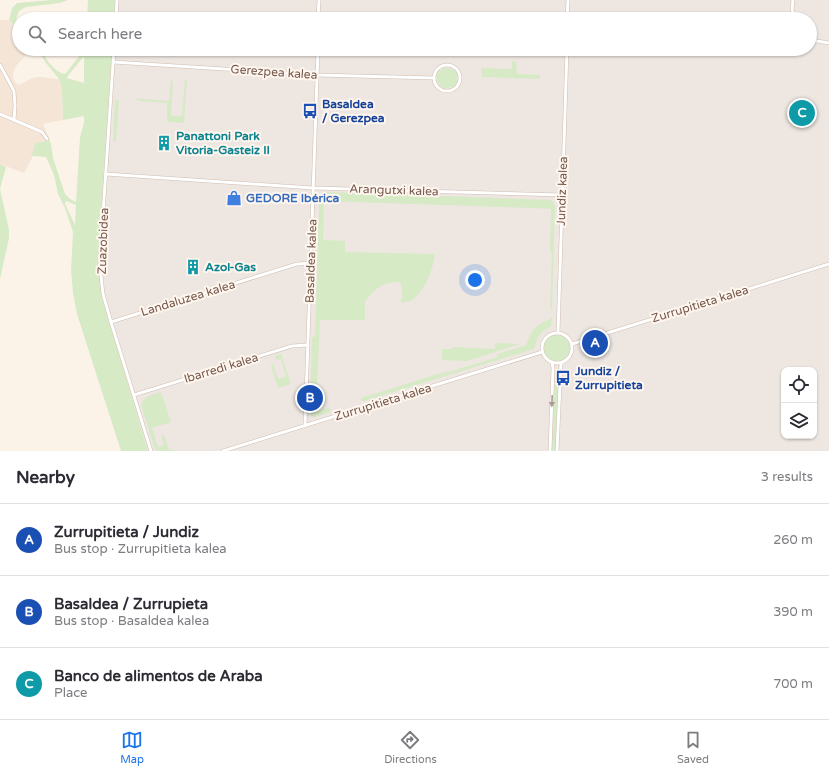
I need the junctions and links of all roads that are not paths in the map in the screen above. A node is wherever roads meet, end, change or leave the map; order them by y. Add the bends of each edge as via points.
1 (117, 0) edge
2 (319, 0) edge
3 (568, 0) edge
4 (793, 0) edge
5 (116, 12) edge
6 (318, 12) edge
7 (568, 12) edge
8 (793, 12) edge
9 (817, 41) edge
10 (829, 43) edge
11 (113, 56) edge
12 (318, 56) edge
13 (567, 56) edge
14 (113, 62) junction
15 (0, 65) edge
16 (317, 75) junction
17 (434, 78) junction
18 (0, 114) edge
19 (14, 120) junction
20 (47, 139) dead end
21 (106, 174) junction
22 (313, 188) junction
23 (562, 195) junction
24 (311, 263) junction
25 (829, 264) edge
26 (111, 322) junction
27 (558, 333) junction
28 (572, 344) junction
29 (308, 345) junction
30 (542, 352) junction
31 (552, 362) junction
32 (561, 363) junction
33 (134, 395) junction
34 (305, 426) junction
35 (151, 451) edge
36 (223, 451) edge
37 (550, 451) edge
38 (558, 451) edge

1 - 5 street
2 - 6 street
3 - 7 street
4 - 8 street
9 - 10 street
11 - 14 street, Zuazobidea
12 - 16 street, Basaldea kalea
13 - 23 street, Jundiz kalea
14 - 16 street, Gerezpea kalea
14 - 21 street, Zuazobidea
15 - 19 street via 14,91
16 - 17 street, Gerezpea kalea
16 - 22 street, Basaldea kalea
17 - 17 street via 437,86 446,91 455,89 460,81 455,68 446,65 438,69
18 - 19 street
19 - 20 street via 42,132
21 - 22 street, Arangutxi kalea
21 - 26 street, Zuazobidea via 101,276
22 - 23 street, Arangutxi kalea
22 - 24 street, Basaldea kalea
23 - 27 street, Jundiz kalea
24 - 26 street, Landaluzea kalea via 297,264
24 - 29 street, Basaldea kalea
25 - 28 street, Zurrupitieta kalea
26 - 33 street, Zuazobidea
27 - 28 street via 565,335
27 - 30 street via 551,334 545,339
28 - 32 street via 571,354
29 - 33 street, Ibarredi kalea via 292,346
29 - 34 street, Basaldea kalea
30 - 31 street
30 - 34 street, Zurrupitieta kalea
31 - 32 street
31 -> 37 street
32 - 38 street
33 - 35 street, Zuazobidea
34 - 36 street, Zurrupitieta kalea

